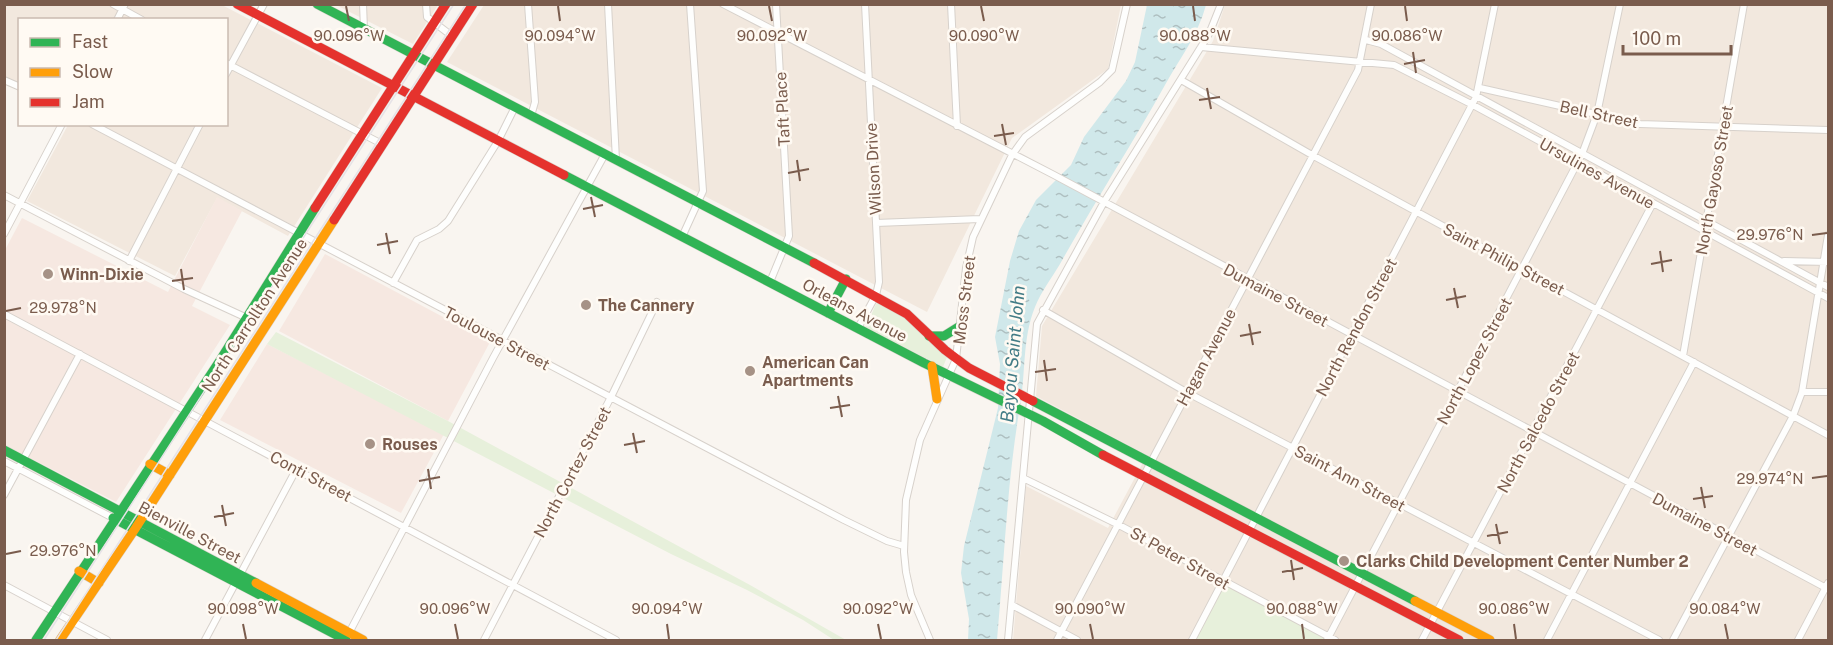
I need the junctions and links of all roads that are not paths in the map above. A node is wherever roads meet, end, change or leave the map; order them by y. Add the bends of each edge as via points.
1 (113, 4) edge
2 (237, 4) edge
3 (264, 4) edge
4 (317, 4) edge
5 (363, 4) edge
6 (426, 4) edge
7 (446, 4) edge
8 (473, 4) edge
9 (528, 4) edge
10 (608, 4) edge
11 (690, 4) edge
12 (723, 4) edge
13 (776, 4) edge
14 (865, 4) edge
15 (951, 4) edge
16 (1127, 4) edge
17 (1221, 4) edge
18 (1371, 4) edge
19 (1495, 4) edge
20 (1620, 4) edge
21 (1744, 4) edge
22 (123, 7) edge
23 (258, 15) junction
24 (139, 18) edge
25 (434, 23) junction
26 (364, 29) junction
27 (777, 32) junction
28 (452, 36) junction
29 (1366, 40) junction
30 (1201, 47) junction
31 (413, 54) junction
32 (1361, 61) junction
33 (229, 64) edge
34 (434, 65) junction
35 (4, 80) edge
36 (1181, 80) junction
37 (869, 81) junction
38 (18, 86) edge
39 (393, 86) junction
40 (1480, 88) junction
41 (413, 96) junction
42 (1476, 97) junction
43 (1473, 105) junction
44 (515, 107) junction
45 (1597, 114) junction
46 (531, 116) junction
47 (61, 126) edge
48 (96, 126) edge
49 (199, 126) edge
50 (957, 126) junction
51 (1723, 128) junction
52 (1828, 130) edge
53 (363, 134) junction
54 (498, 141) junction
55 (382, 144) junction
56 (605, 154) junction
57 (1582, 154) junction
58 (1012, 155) junction
59 (1312, 155) junction
60 (616, 160) junction
61 (1578, 162) junction
62 (177, 170) junction
63 (587, 188) junction
64 (4, 195) edge
65 (1104, 202) junction
66 (1653, 203) junction
67 (21, 204) junction
68 (699, 204) junction
69 (1416, 212) junction
70 (980, 219) junction
71 (1707, 221) junction
72 (876, 223) junction
73 (1705, 231) junction
74 (4, 234) edge
75 (297, 234) junction
76 (1828, 235) edge
77 (682, 237) junction
78 (318, 244) junction
79 (786, 249) junction
80 (129, 261) junction
81 (1780, 261) junction
82 (1826, 262) edge
83 (1522, 269) junction
84 (846, 279) junction
85 (1247, 280) junction
86 (770, 282) junction
87 (393, 283) junction
88 (1821, 283) junction
89 (1828, 287) edge
90 (1819, 293) junction
91 (876, 295) junction
92 (1828, 298) edge
93 (657, 302) dead end
94 (1043, 310) junction
95 (1597, 310) junction
96 (828, 313) junction
97 (4, 314) edge
98 (247, 318) junction
99 (960, 326) junction
100 (263, 328) junction
101 (858, 328) junction
102 (929, 336) junction
103 (1352, 336) junction
104 (502, 341) junction
105 (80, 354) junction
106 (1683, 356) junction
107 (956, 360) junction
108 (1694, 362) junction
109 (932, 366) junction
110 (949, 375) junction
111 (1458, 392) junction
112 (1802, 392) junction
113 (1828, 392) edge
114 (1188, 393) junction
115 (612, 397) junction
116 (1028, 398) junction
117 (937, 399) junction
118 (186, 409) junction
119 (1026, 413) junction
120 (1793, 416) junction
121 (205, 420) junction
122 (1532, 432) junction
123 (1828, 435) edge
124 (1293, 448) junction
125 (4, 450) edge
126 (4, 461) edge
127 (21, 464) junction
128 (150, 464) junction
129 (1151, 464) junction
130 (297, 468) junction
131 (170, 475) junction
132 (1023, 478) junction
133 (1143, 478) junction
134 (1630, 484) junction
135 (4, 495) edge
136 (1399, 504) junction
137 (116, 515) junction
138 (1256, 519) junction
139 (1119, 525) junction
140 (137, 526) junction
141 (405, 526) junction
142 (1249, 532) junction
143 (1729, 536) junction
144 (1473, 543) junction
145 (904, 546) junction
146 (79, 571) junction
147 (1362, 574) junction
148 (238, 579) junction
149 (1223, 582) junction
150 (99, 583) junction
151 (514, 584) junction
152 (4, 585) edge
153 (1355, 586) junction
154 (1828, 587) edge
155 (1571, 595) junction
156 (1012, 605) junction
157 (54, 612) junction
158 (1437, 613) junction
159 (73, 621) junction
160 (1430, 625) junction
161 (1061, 633) junction
162 (346, 639) edge
163 (36, 640) edge
164 (60, 640) edge
165 (107, 640) edge
166 (205, 640) edge
167 (363, 640) edge
168 (484, 640) edge
169 (616, 640) edge
170 (930, 640) edge
171 (1008, 640) edge
172 (1057, 640) edge
173 (1077, 640) edge
174 (1192, 640) edge
175 (1330, 640) edge
176 (1422, 640) edge
177 (1459, 640) edge
178 (1490, 640) edge
179 (1547, 640) edge
180 (1659, 640) edge
181 (1673, 640) edge
182 (1798, 640) edge

1 - 22 street
2 - 23 street, Orleans Avenue
3 - 23 street
4 - 26 street, Orleans Avenue
5 - 26 street
6 - 25 street via 427,17
7 - 25 street, North Carrollton Avenue
8 - 28 street, North Carrollton Avenue
9 - 46 street via 535,102
10 - 60 street
11 - 68 street via 703,191
12 - 27 street, Dumaine Street
13 - 27 street, Taft Place
14 - 37 street, Wilson Drive
15 - 50 street
16 - 58 street, Moss Street via 1112,70 1024,136
17 - 30 street
18 - 29 street, Hagan Avenue
19 - 40 street, North Rendon Street
20 - 45 street, North Lopez Street
21 - 51 street, North Gayoso Street
22 - 24 street
23 - 33 street
23 - 39 street, Orleans Avenue
25 - 28 street
25 - 31 street, North Carrollton Avenue
26 - 31 street, Orleans Avenue
27 - 37 street, Dumaine Street
27 - 79 street, Taft Place via 789,236
28 - 34 street, North Carrollton Avenue
29 - 32 street, Hagan Avenue
29 - 42 street, Ursulines Avenue
30 - 32 street
30 - 36 street
31 - 34 street, Orleans Avenue
31 - 39 street, North Carrollton Avenue
32 - 43 street, Ursulines Avenue via 1394,65
32 - 59 street, Hagan Avenue
33 - 53 street
34 - 41 street, North Carrollton Avenue
34 - 44 street, Orleans Avenue
35 - 38 street
36 - 59 street, Saint Philip Street
36 - 65 street
37 - 50 street, Dumaine Street
37 - 72 street, Wilson Drive
39 - 41 street, Orleans Avenue
39 - 53 street, North Carrollton Avenue
40 - 42 street, North Rendon Street
40 - 45 street, Bell Street
41 - 54 street, Orleans Avenue
41 - 55 street, North Carrollton Avenue
42 - 43 street, North Rendon Street
42 - 57 street, Ursulines Avenue
43 - 61 street, Ursulines Avenue
43 - 69 street, North Rendon Street
44 - 46 street, Orleans Avenue
44 - 54 street
45 - 51 street, Bell Street via 1640,124
45 - 57 street, North Lopez Street
46 - 56 street, Orleans Avenue
47 - 67 street
48 - 62 street, Toulouse Street
49 - 62 street
50 - 58 street, Dumaine Street
51 - 52 street, Bell Street
51 - 71 street, North Gayoso Street
53 - 55 street
53 - 75 street, North Carrollton Avenue
54 - 63 street, Orleans Avenue
54 - 87 street via 448,221 417,240
55 - 78 street, North Carrollton Avenue
56 - 60 street, Orleans Avenue
56 - 63 street
57 - 61 street, North Lopez Street
57 - 71 street, Ursulines Avenue
58 - 65 street, Dumaine Street
58 - 70 street, Moss Street
59 - 69 street, Saint Philip Street
59 - 85 street, Hagan Avenue
60 - 68 street, Orleans Avenue
61 - 66 street, Ursulines Avenue
61 - 83 street, North Lopez Street
62 - 75 street, Toulouse Street
62 - 80 street
63 - 77 street, Orleans Avenue
63 - 104 street
64 - 67 street
65 - 85 street, Dumaine Street
65 - 94 street
66 - 73 street, Ursulines Avenue
66 - 95 street, North Salcedo Street
67 - 74 street
67 - 80 street
68 - 77 street
68 - 79 street, Orleans Avenue
69 - 83 street, Saint Philip Street
69 - 103 street, North Rendon Street
70 - 72 street
70 - 99 street, Moss Street via 966,268
71 - 73 street, North Gayoso Street
71 - 81 street, Ursulines Avenue
72 - 91 street, Wilson Drive
73 - 90 street, Ursulines Avenue
73 - 106 street, North Gayoso Street
75 - 78 street, Toulouse Street
75 - 98 street, North Carrollton Avenue
76 - 82 street
77 - 86 street, Orleans Avenue
78 - 87 street, Toulouse Street
78 - 100 street, North Carrollton Avenue
79 - 84 street, Orleans Avenue
79 - 86 street, Taft Place
80 - 98 street
81 - 82 street
81 - 88 street, Ursulines Avenue
82 - 88 street
83 - 95 street, Saint Philip Street
83 - 111 street, North Lopez Street
84 - 91 street, Orleans Avenue
84 - 96 street
85 - 103 street, Dumaine Street
85 - 114 street, Hagan Avenue
86 - 96 street, Orleans Avenue
87 - 104 street, Toulouse Street
88 - 89 street, Ursulines Avenue
88 - 90 street
90 - 92 street, Ursulines Avenue
90 - 112 street
91 - 101 street, Wilson Drive
91 - 102 street, Orleans Avenue via 907,314
93 - 115 street, North Cortez Street
94 - 114 street, Saint Ann Street
94 - 116 street via 1036,331
95 - 106 street, Saint Philip Street
95 - 122 street, North Salcedo Street
96 - 101 street, Orleans Avenue
97 - 105 street, Conti Street
98 - 100 street
98 - 118 street, North Carrollton Avenue
99 - 102 street via 949,334
99 - 107 street, Moss Street
100 - 121 street, North Carrollton Avenue
101 - 109 street, Orleans Avenue
102 - 107 street, Orleans Avenue
103 - 111 street, Dumaine Street
103 - 124 street, North Rendon Street
104 - 115 street, Toulouse Street
104 - 141 street
105 - 118 street, Conti Street
105 - 127 street
106 - 108 street, Saint Philip Street
107 - 110 street, Moss Street
107 - 116 street, Orleans Avenue
108 - 120 street, Saint Philip Street
108 - 134 street
109 - 110 street, Orleans Avenue
109 - 117 street
110 - 117 street, Moss Street
110 - 119 street, Orleans Avenue
111 - 122 street, Dumaine Street
111 - 136 street, North Lopez Street
112 - 113 street
112 - 120 street
114 - 124 street, Saint Ann Street
114 - 129 street, Hagan Avenue
115 - 145 street, Toulouse Street via 843,520
115 - 151 street, North Cortez Street
116 - 119 street
116 - 129 street, Orleans Avenue
117 - 145 street, Moss Street via 912,470
118 - 121 street, Conti Street
118 - 128 street, North Carrollton Avenue
119 - 132 street
119 - 133 street, Orleans Avenue
120 - 123 street, Saint Philip Street
120 - 143 street
121 - 130 street, Conti Street
121 - 131 street, North Carrollton Avenue
122 - 134 street, Dumaine Street
122 - 144 street, North Salcedo Street
124 - 136 street, Saint Ann Street
124 - 138 street, North Rendon Street
125 - 127 street, Bienville Street
126 - 127 street, Bienville Street
127 - 135 street
127 - 137 street, Bienville Street
128 - 131 street
128 - 137 street, North Carrollton Avenue
129 - 133 street, Hagan Avenue
129 - 138 street, Orleans Avenue
130 - 141 street, Conti Street
130 - 148 street
131 - 140 street, North Carrollton Avenue
132 - 139 street, St Peter Street
132 - 156 street
133 - 139 street, Hagan Avenue
133 - 142 street, Orleans Avenue
134 - 143 street, Dumaine Street
134 - 155 street
136 - 144 street, Saint Ann Street
136 - 147 street, North Lopez Street
137 - 140 street, Bienville Street
137 - 146 street, North Carrollton Avenue
138 - 142 street, North Rendon Street
138 - 147 street, Orleans Avenue
139 - 149 street, St Peter Street
139 - 161 street, Hagan Avenue
140 - 148 street, Bienville Street
140 - 150 street, North Carrollton Avenue
141 - 151 street, Conti Street
141 - 162 street
142 - 149 street, North Rendon Street
142 - 153 street, Orleans Avenue
143 - 154 street, Dumaine Street
143 - 181 street
144 - 155 street, Saint Ann Street
144 - 158 street, North Salcedo Street
145 - 170 street, Moss Street via 911,595
146 - 150 street
146 - 157 street, North Carrollton Avenue
147 - 153 street, North Lopez Street
147 - 158 street, Orleans Avenue
148 - 162 street, Bienville Street
148 - 166 street
149 - 174 street, North Rendon Street
149 - 175 street, St Peter Street
150 - 159 street, North Carrollton Avenue
151 - 168 street, North Cortez Street
151 - 169 street, Conti Street
152 - 157 street
153 - 160 street, Orleans Avenue
153 - 175 street, North Lopez Street
154 - 182 street
155 - 179 street
155 - 180 street, Saint Ann Street
156 - 161 street
156 - 171 street
157 - 159 street
157 - 163 street, North Carrollton Avenue
158 - 160 street, North Salcedo Street
158 - 178 street, Orleans Avenue
159 - 164 street, North Carrollton Avenue
159 - 165 street
160 - 176 street, North Salcedo Street
160 - 177 street, Orleans Avenue
161 - 172 street, Hagan Avenue
161 - 173 street
162 - 167 street, Bienville Street

